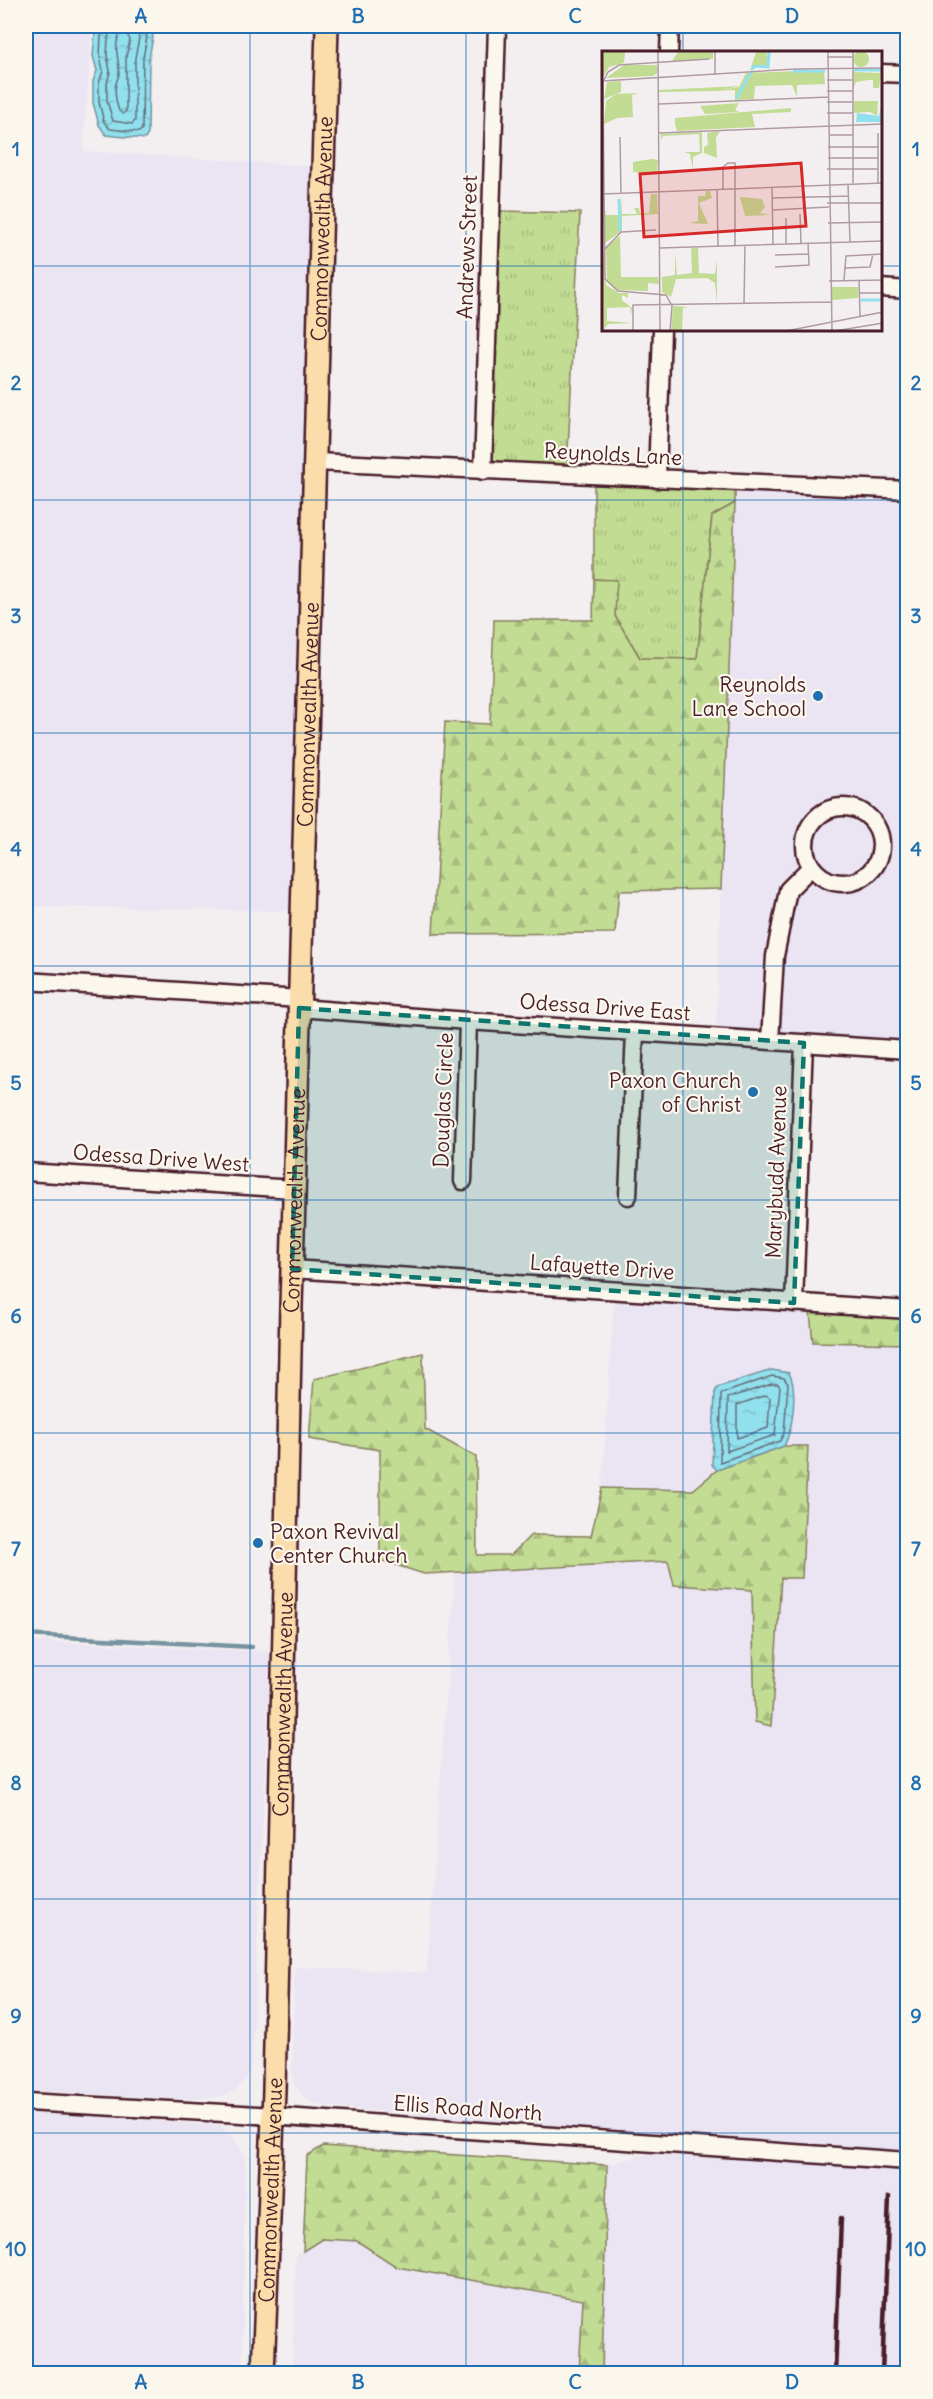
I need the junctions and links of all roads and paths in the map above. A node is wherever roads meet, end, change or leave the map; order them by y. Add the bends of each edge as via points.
1 (327, 26) edge
2 (497, 26) edge
3 (670, 26) edge
4 (669, 51) edge
5 (882, 73) edge
6 (908, 74) edge
7 (882, 288) edge
8 (908, 290) edge
9 (662, 332) edge
10 (316, 462) junction
11 (483, 471) junction
12 (657, 479) junction
13 (908, 490) edge
14 (811, 867) junction
15 (26, 981) edge
16 (299, 1004) junction
17 (468, 1021) junction
18 (635, 1032) junction
19 (770, 1041) junction
20 (804, 1043) junction
21 (908, 1050) edge
22 (26, 1172) edge
23 (463, 1181) dead end
24 (294, 1189) junction
25 (628, 1196) dead end
26 (292, 1269) junction
27 (794, 1303) junction
28 (908, 1310) edge
29 (26, 2102) edge
30 (273, 2117) junction
31 (908, 2160) edge
32 (263, 2373) edge

1 - 10 main road, Commonwealth Avenue
2 - 11 street, Andrews Street
3 - 4 street
5 - 6 street
7 - 8 street
9 - 12 street
10 - 11 street, Reynolds Lane
10 - 16 main road, Commonwealth Avenue
11 - 12 street, Reynolds Lane
12 - 13 street, Reynolds Lane
14 - 14 street via 822,878 845,884 868,875 876,866 881,842 872,819 849,807 823,812 813,820 804,845
14 - 19 street via 788,890 775,956
15 - 16 street, Odessa Drive East
16 - 17 street, Odessa Drive East
16 - 24 main road, Commonwealth Avenue
17 - 18 street, Odessa Drive East
17 - 23 street, Douglas Circle
18 - 19 street, Odessa Drive East
18 - 25 street
19 - 20 street, Odessa Drive East
20 - 21 street, Odessa Drive East
20 - 27 street, Marybudd Avenue
22 - 24 street, Odessa Drive West
24 - 26 main road, Commonwealth Avenue
26 - 27 street, Lafayette Drive
26 - 30 main road, Commonwealth Avenue
27 - 28 street, Lafayette Drive
29 - 30 street, Ellis Road North
30 - 31 street, Ellis Road North
30 - 32 main road, Commonwealth Avenue

